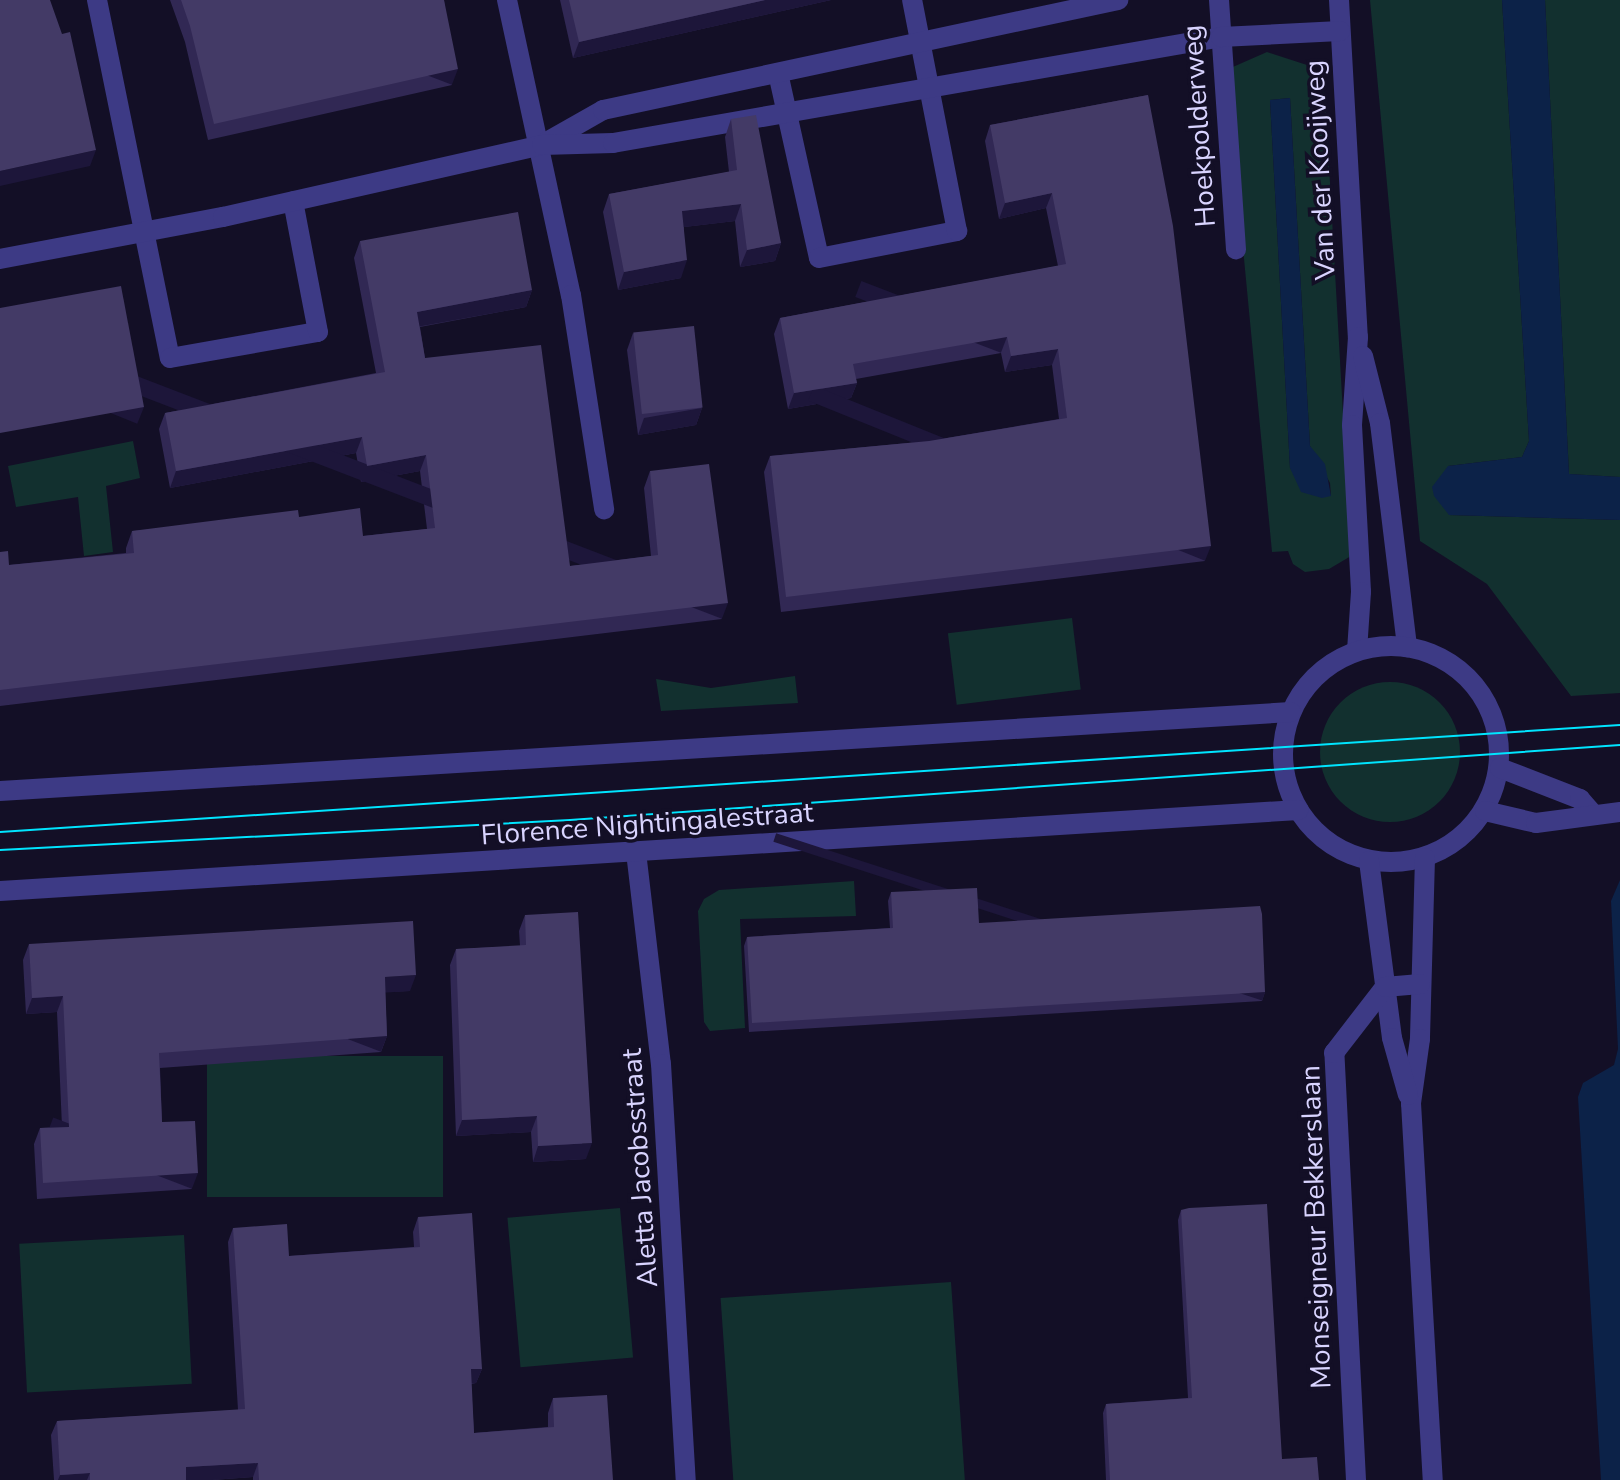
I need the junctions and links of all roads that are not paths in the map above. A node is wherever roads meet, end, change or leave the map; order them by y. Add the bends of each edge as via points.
1 (97, 0) edge
2 (507, 0) edge
3 (912, 0) edge
4 (1118, 0) edge
5 (1219, 0) edge
6 (1339, 0) edge
7 (1340, 31) junction
8 (1221, 37) junction
9 (921, 41) junction
10 (778, 73) junction
11 (931, 85) junction
12 (785, 109) junction
13 (542, 145) junction
14 (293, 201) junction
15 (146, 231) junction
16 (1236, 249) dead end
17 (0, 259) edge
18 (1358, 337) junction
19 (604, 509) dead end
20 (1407, 647) junction
21 (1357, 651) junction
22 (1291, 712) junction
23 (1500, 768) junction
24 (0, 791) edge
25 (1298, 810) junction
26 (1485, 811) junction
27 (1620, 812) edge
28 (1592, 813) junction
29 (636, 852) junction
30 (1425, 858) junction
31 (1369, 861) junction
32 (0, 891) edge
33 (1420, 984) junction
34 (1385, 987) junction
35 (1411, 1103) junction
36 (686, 1480) edge
37 (1356, 1480) edge
38 (1433, 1480) edge

1 - 15 street
2 - 13 street
3 - 9 street
4 - 9 street
5 - 8 street, Hoekpolderweg
6 - 7 street, Van der Kooijweg
7 - 8 street
7 - 18 street, Van der Kooijweg
8 - 11 street
8 - 16 street, Hoekpolderweg
9 - 10 street
9 - 11 street
10 - 12 street
10 - 13 street via 603,110
11 - 12 street
11 - 12 street via 957,231 819,258
12 - 13 street via 613,143
13 - 14 street
13 - 19 street
14 - 15 street
14 - 15 street via 318,332 170,358
15 - 17 street
18 - 20 street, Van der Kooijweg via 1380,423
18 - 21 street, Van der Kooijweg via 1352,425 1361,592
20 - 21 street
20 - 23 street via 1439,657 1468,677 1488,705 1499,737
21 - 22 street via 1318,675
22 - 24 street
22 - 25 street via 1284,772
23 - 26 street
23 - 28 street via 1580,799
25 - 29 street, Florence Nightingalestraat
25 - 31 street via 1329,842
26 - 28 street via 1536,823
26 - 30 street via 1469,831
27 - 28 street
29 - 32 street, Florence Nightingalestraat
29 - 36 street, Aletta Jacobsstraat via 661,1064
30 - 31 street
30 - 33 street
31 - 34 street
33 - 34 street
33 - 35 street via 1420,1039
34 - 35 street via 1392,1038
34 - 37 street, Monseigneur Bekkerslaan via 1334,1053
35 - 38 street

